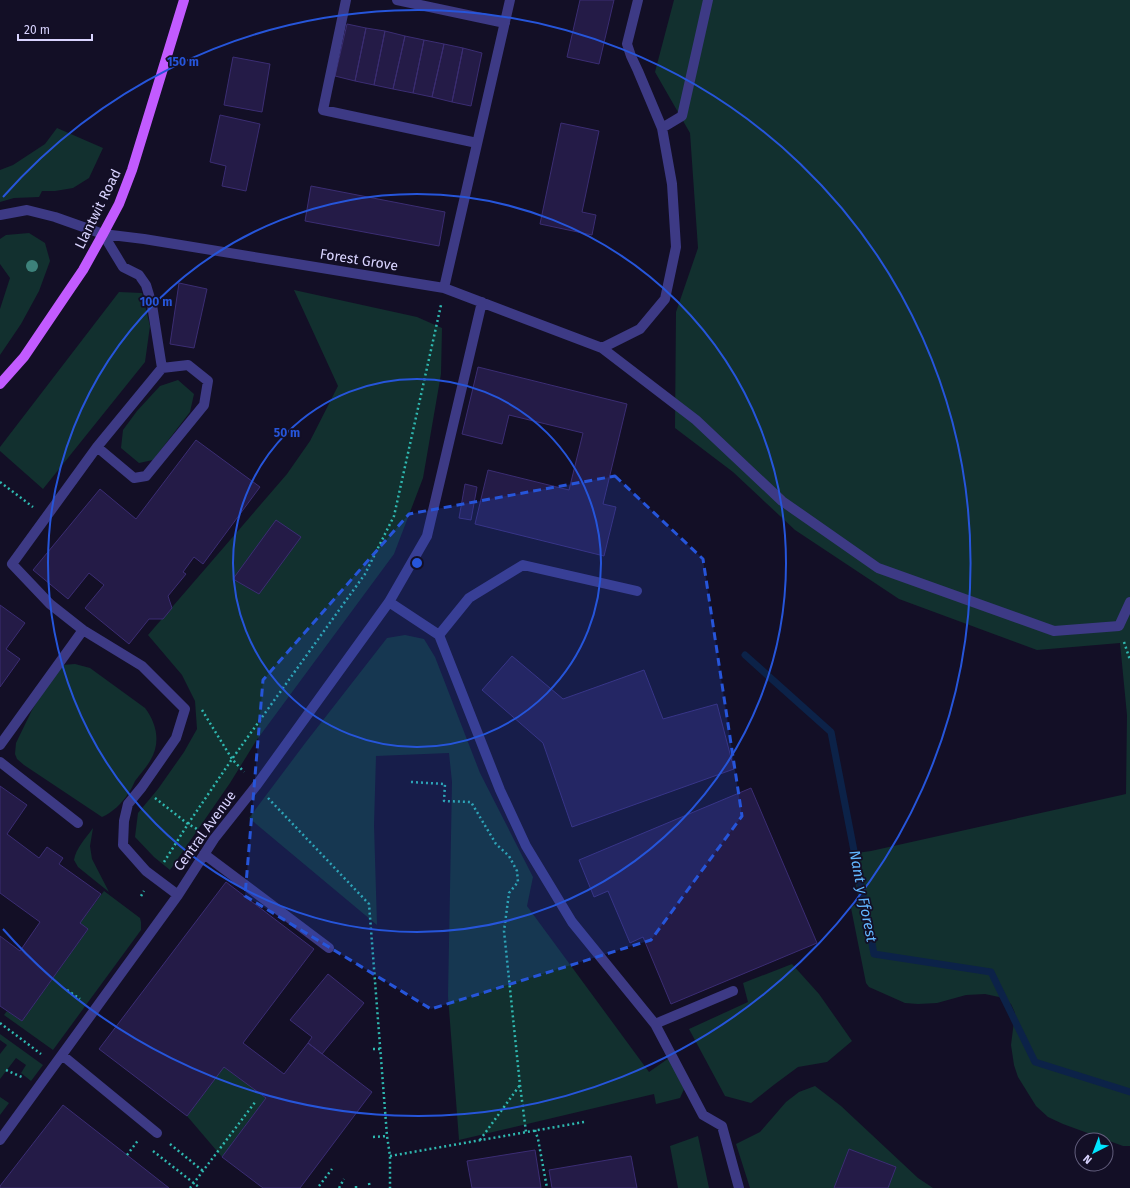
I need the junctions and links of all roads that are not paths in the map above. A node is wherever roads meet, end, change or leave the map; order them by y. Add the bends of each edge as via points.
1 (184, 0) edge
2 (346, 0) edge
3 (397, 0) edge
4 (510, 0) edge
5 (638, 0) edge
6 (708, 0) edge
7 (505, 23) junction
8 (662, 128) junction
9 (477, 143) junction
10 (0, 215) edge
11 (104, 234) junction
12 (444, 288) junction
13 (482, 302) junction
14 (602, 348) junction
15 (162, 368) junction
16 (0, 384) edge
17 (97, 447) junction
18 (637, 591) dead end
19 (389, 602) junction
20 (1130, 602) edge
21 (83, 630) junction
22 (439, 635) junction
23 (0, 745) edge
24 (0, 762) edge
25 (78, 823) dead end
26 (204, 854) junction
27 (178, 895) junction
28 (329, 948) dead end
29 (733, 991) dead end
30 (655, 1024) junction
31 (62, 1055) junction
32 (157, 1133) dead end
33 (0, 1140) edge
34 (739, 1188) edge

1 - 11 main road, Llantwit Road via 132,170
2 - 9 street via 323,110
3 - 7 street
4 - 7 street
5 - 8 street via 627,44
6 - 8 street via 682,116
7 - 9 street
8 - 14 street via 672,184 676,247 665,299 640,329
9 - 12 street
10 - 11 street, Forest Grove via 27,210
11 - 12 street, Forest Grove
11 - 15 street via 123,267 139,276 146,285 152,305
11 - 16 main road, Llantwit Road via 83,270 24,357
12 - 13 street, Forest Grove
13 - 14 street, Forest Grove
13 - 19 street, Central Avenue via 427,536
14 - 20 street, Forest Grove via 696,420 782,501 878,568 1054,631 1119,626
15 - 17 street
15 - 17 street via 188,365 208,381 204,405 146,476 134,478
17 - 21 street via 12,564 50,604
18 - 22 street via 523,565 469,598
19 - 22 street
19 - 26 street, Central Avenue
21 - 23 street
21 - 27 street via 142,666 185,709 176,738 128,804 123,845 146,871
22 - 30 street via 500,790 526,846 572,922
24 - 25 street
26 - 27 street, Central Avenue
26 - 28 street
27 - 31 street, Central Avenue
29 - 30 street
30 - 34 street via 704,1115 722,1126
31 - 32 street
31 - 33 street, Central Avenue

